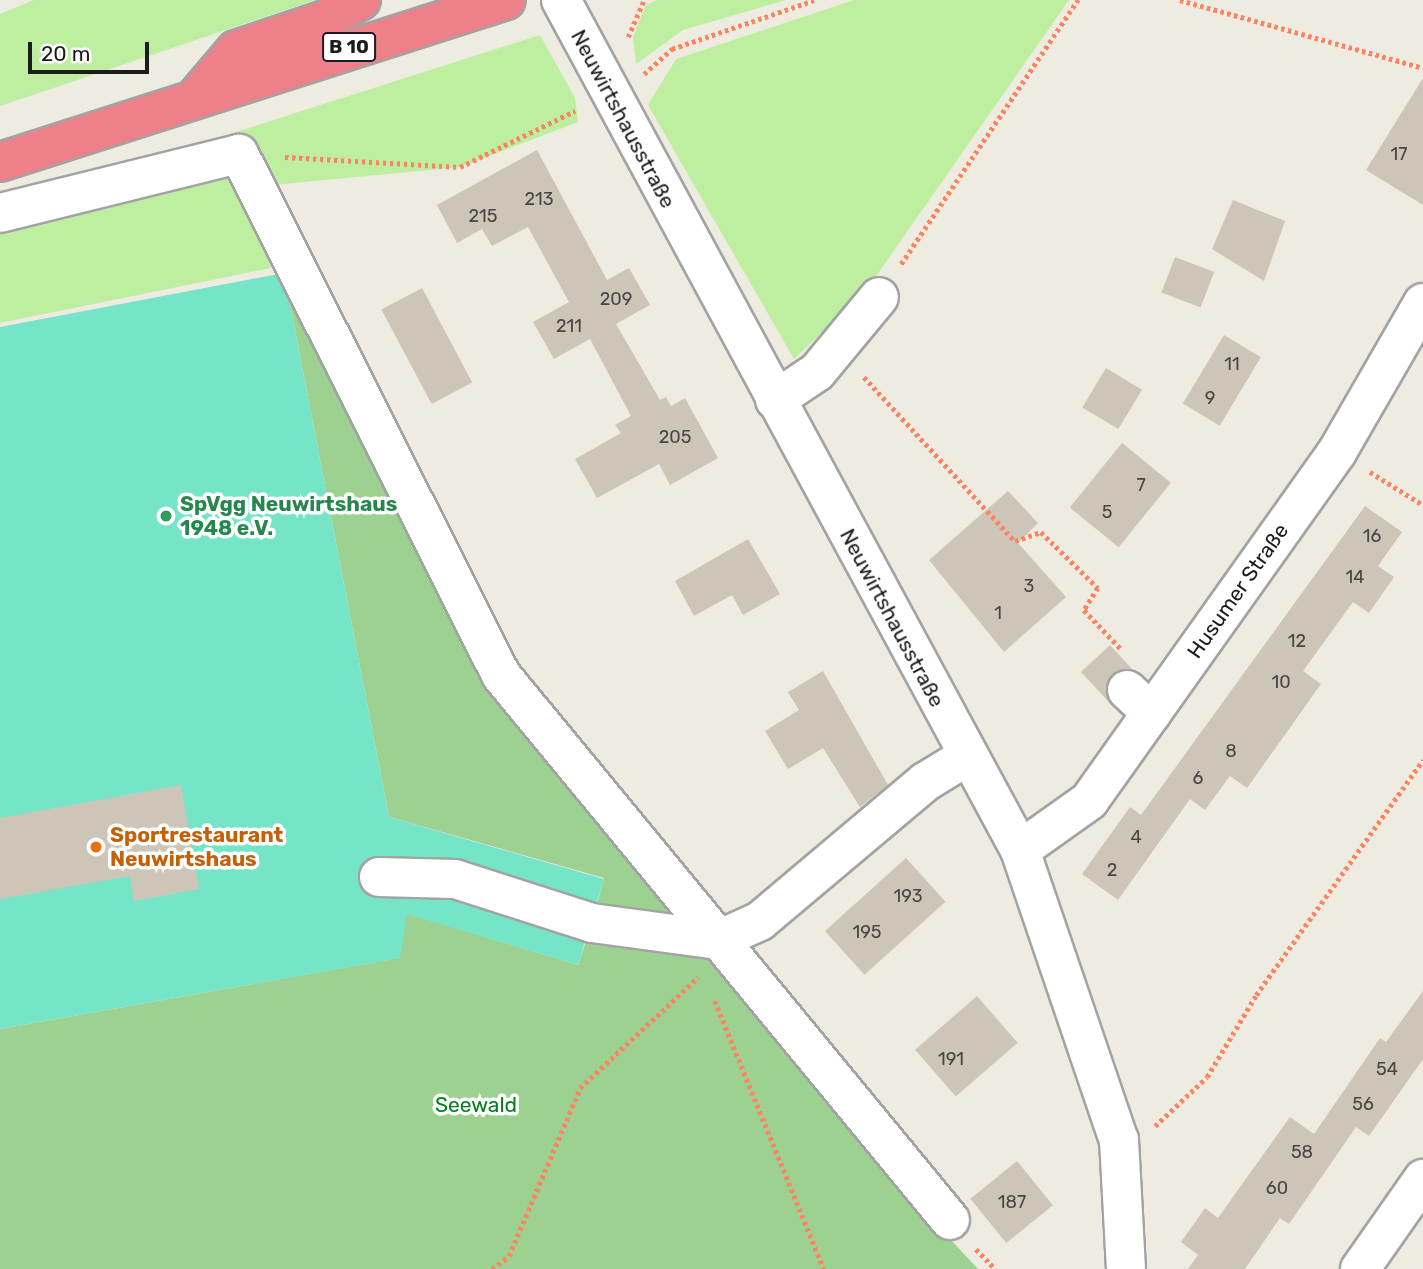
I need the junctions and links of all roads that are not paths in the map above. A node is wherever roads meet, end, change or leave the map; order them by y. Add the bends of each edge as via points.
1 (361, 0) edge
2 (506, 0) edge
3 (561, 0) edge
4 (194, 99) junction
5 (0, 162) edge
6 (0, 213) edge
7 (879, 297) road end
8 (1423, 303) edge
9 (775, 400) junction
10 (966, 757) junction
11 (1020, 850) junction
12 (379, 877) dead end
13 (718, 940) junction
14 (1423, 1179) edge
15 (959, 1231) road end
16 (1126, 1269) edge
17 (1360, 1269) edge

1 - 4 highway, B 10 via 326,20 236,50
2 - 4 highway, B 10
3 - 9 street, Neuwirtshausstraße via 623,87
4 - 5 highway, B 10
6 - 13 street via 239,154 501,675
7 - 9 street via 827,372
8 - 11 street, Husumer Straße via 1337,452 1136,686 1089,801
9 - 10 street, Neuwirtshausstraße
10 - 11 street, Neuwirtshausstraße
10 - 13 street via 926,782 760,921
11 - 16 street, Neuwirtshausstraße via 1119,1140
12 - 13 street via 455,879 592,923
13 - 15 street
14 - 17 street

